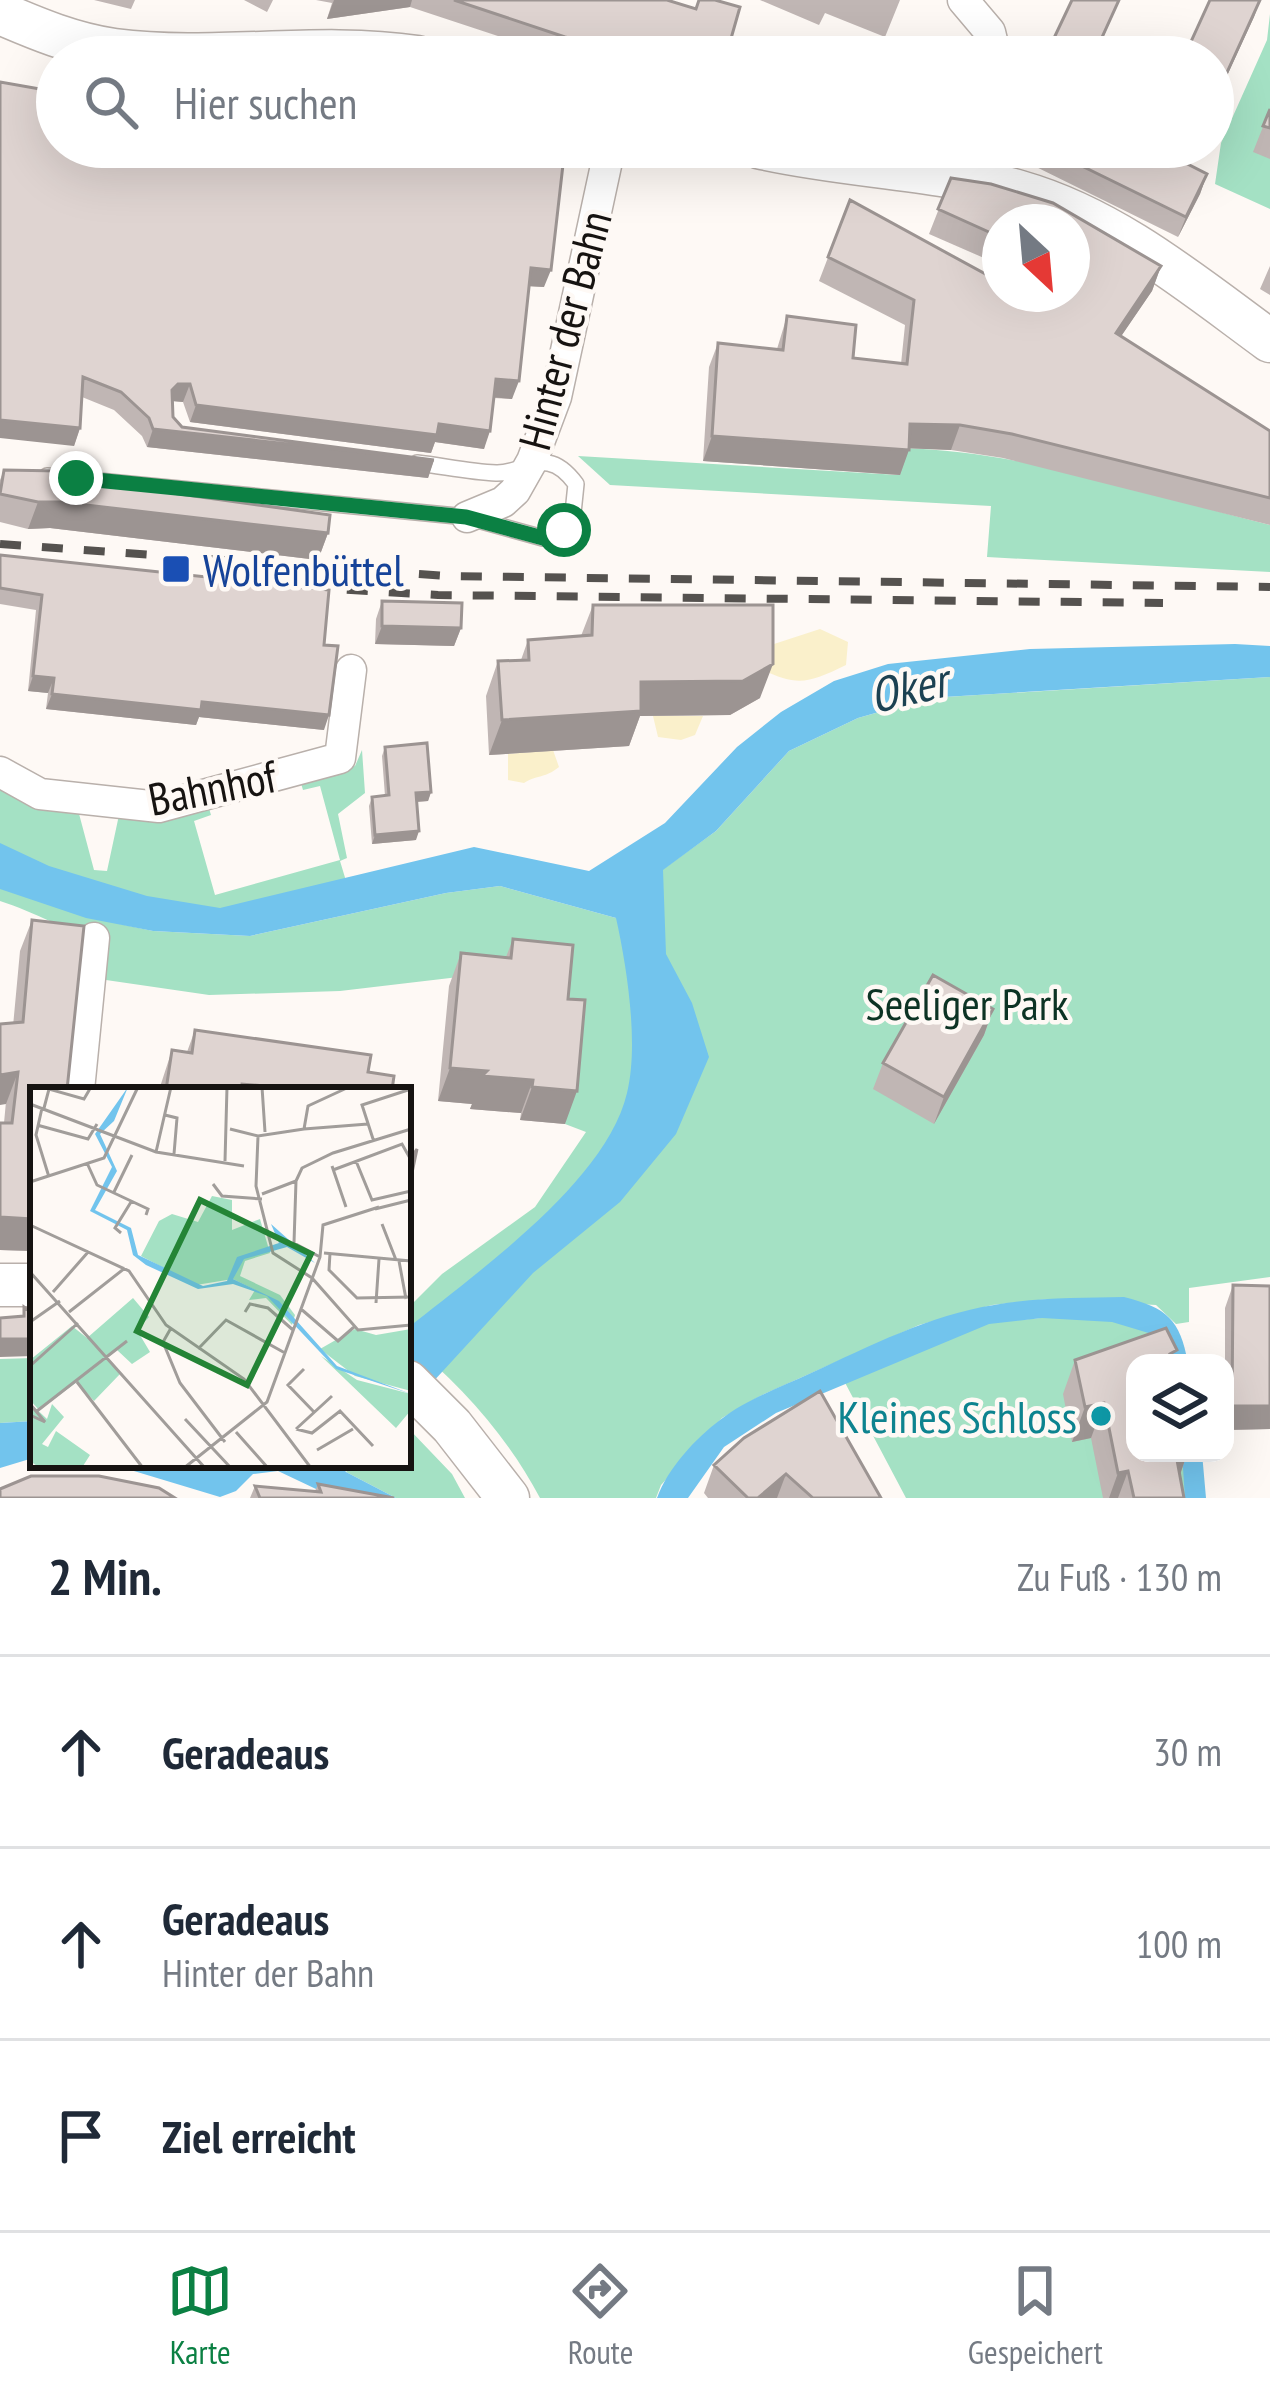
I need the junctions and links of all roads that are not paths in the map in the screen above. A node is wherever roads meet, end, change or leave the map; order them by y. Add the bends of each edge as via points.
1 (962, 0) edge
2 (5, 9) edge
3 (55, 36) edge
4 (991, 36) edge
5 (605, 168) edge
6 (978, 168) edge
7 (1270, 341) edge
8 (532, 461) junction
9 (407, 462) edge
10 (24, 474) edge
11 (466, 517) junction
12 (351, 670) dead end
13 (0, 772) edge
14 (94, 938) dead end
15 (80, 1087) edge
16 (30, 1285) edge
17 (0, 1286) edge
18 (416, 1389) edge
19 (508, 1498) edge

1 - 4 street
2 - 3 main road
5 - 8 street, Hinter der Bahn via 556,397
6 - 7 main road via 1087,217
8 - 9 lane via 503,474
8 - 11 street, Hinter der Bahn via 503,502
8 - 11 lane via 566,470 575,484 573,514 557,537
10 - 11 lane
12 - 13 street, Bahnhof via 340,758 159,807 40,794
14 - 15 street
16 - 17 main road
18 - 19 main road

